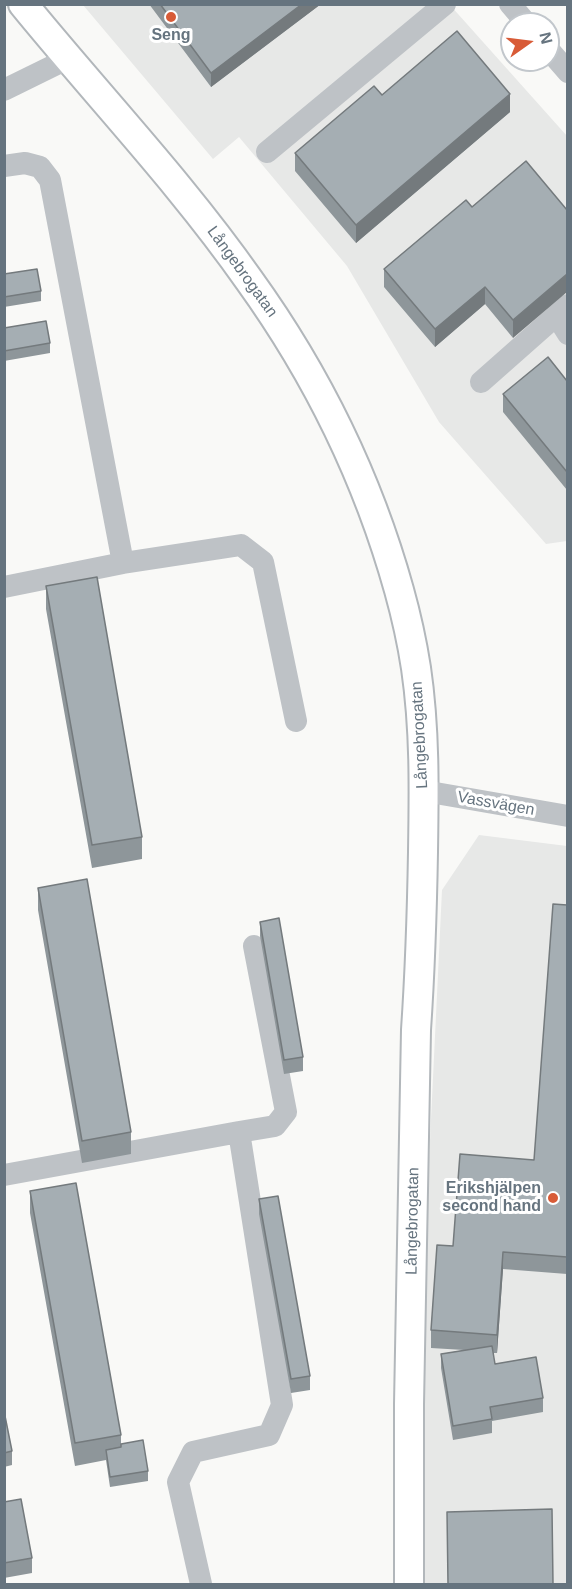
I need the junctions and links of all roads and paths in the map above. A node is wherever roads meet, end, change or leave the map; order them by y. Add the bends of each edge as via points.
1 (22, 4) edge
2 (445, 4) edge
3 (67, 59) junction
4 (4, 90) edge
5 (267, 152) dead end
6 (4, 166) edge
7 (564, 318) edge
8 (481, 382) dead end
9 (123, 563) junction
10 (4, 587) edge
11 (296, 721) dead end
12 (424, 791) junction
13 (567, 816) edge
14 (254, 946) dead end
15 (238, 1132) junction
16 (4, 1175) edge
17 (201, 1584) edge
18 (410, 1584) edge

1 - 3 main road, Långebrogatan
2 - 5 street
3 - 4 street
3 - 12 main road, Långebrogatan via 191,203 249,279 286,335 336,426 381,530 406,618 423,723
6 - 9 street via 25,163 40,167 50,180
7 - 8 street
9 - 10 street
9 - 11 street via 241,545 263,562
12 - 13 street, Vassvägen
12 - 18 main road, Långebrogatan via 409,1404
14 - 15 street via 286,1112 275,1126
15 - 16 street
15 - 17 street via 282,1405 269,1435 193,1452 178,1482

